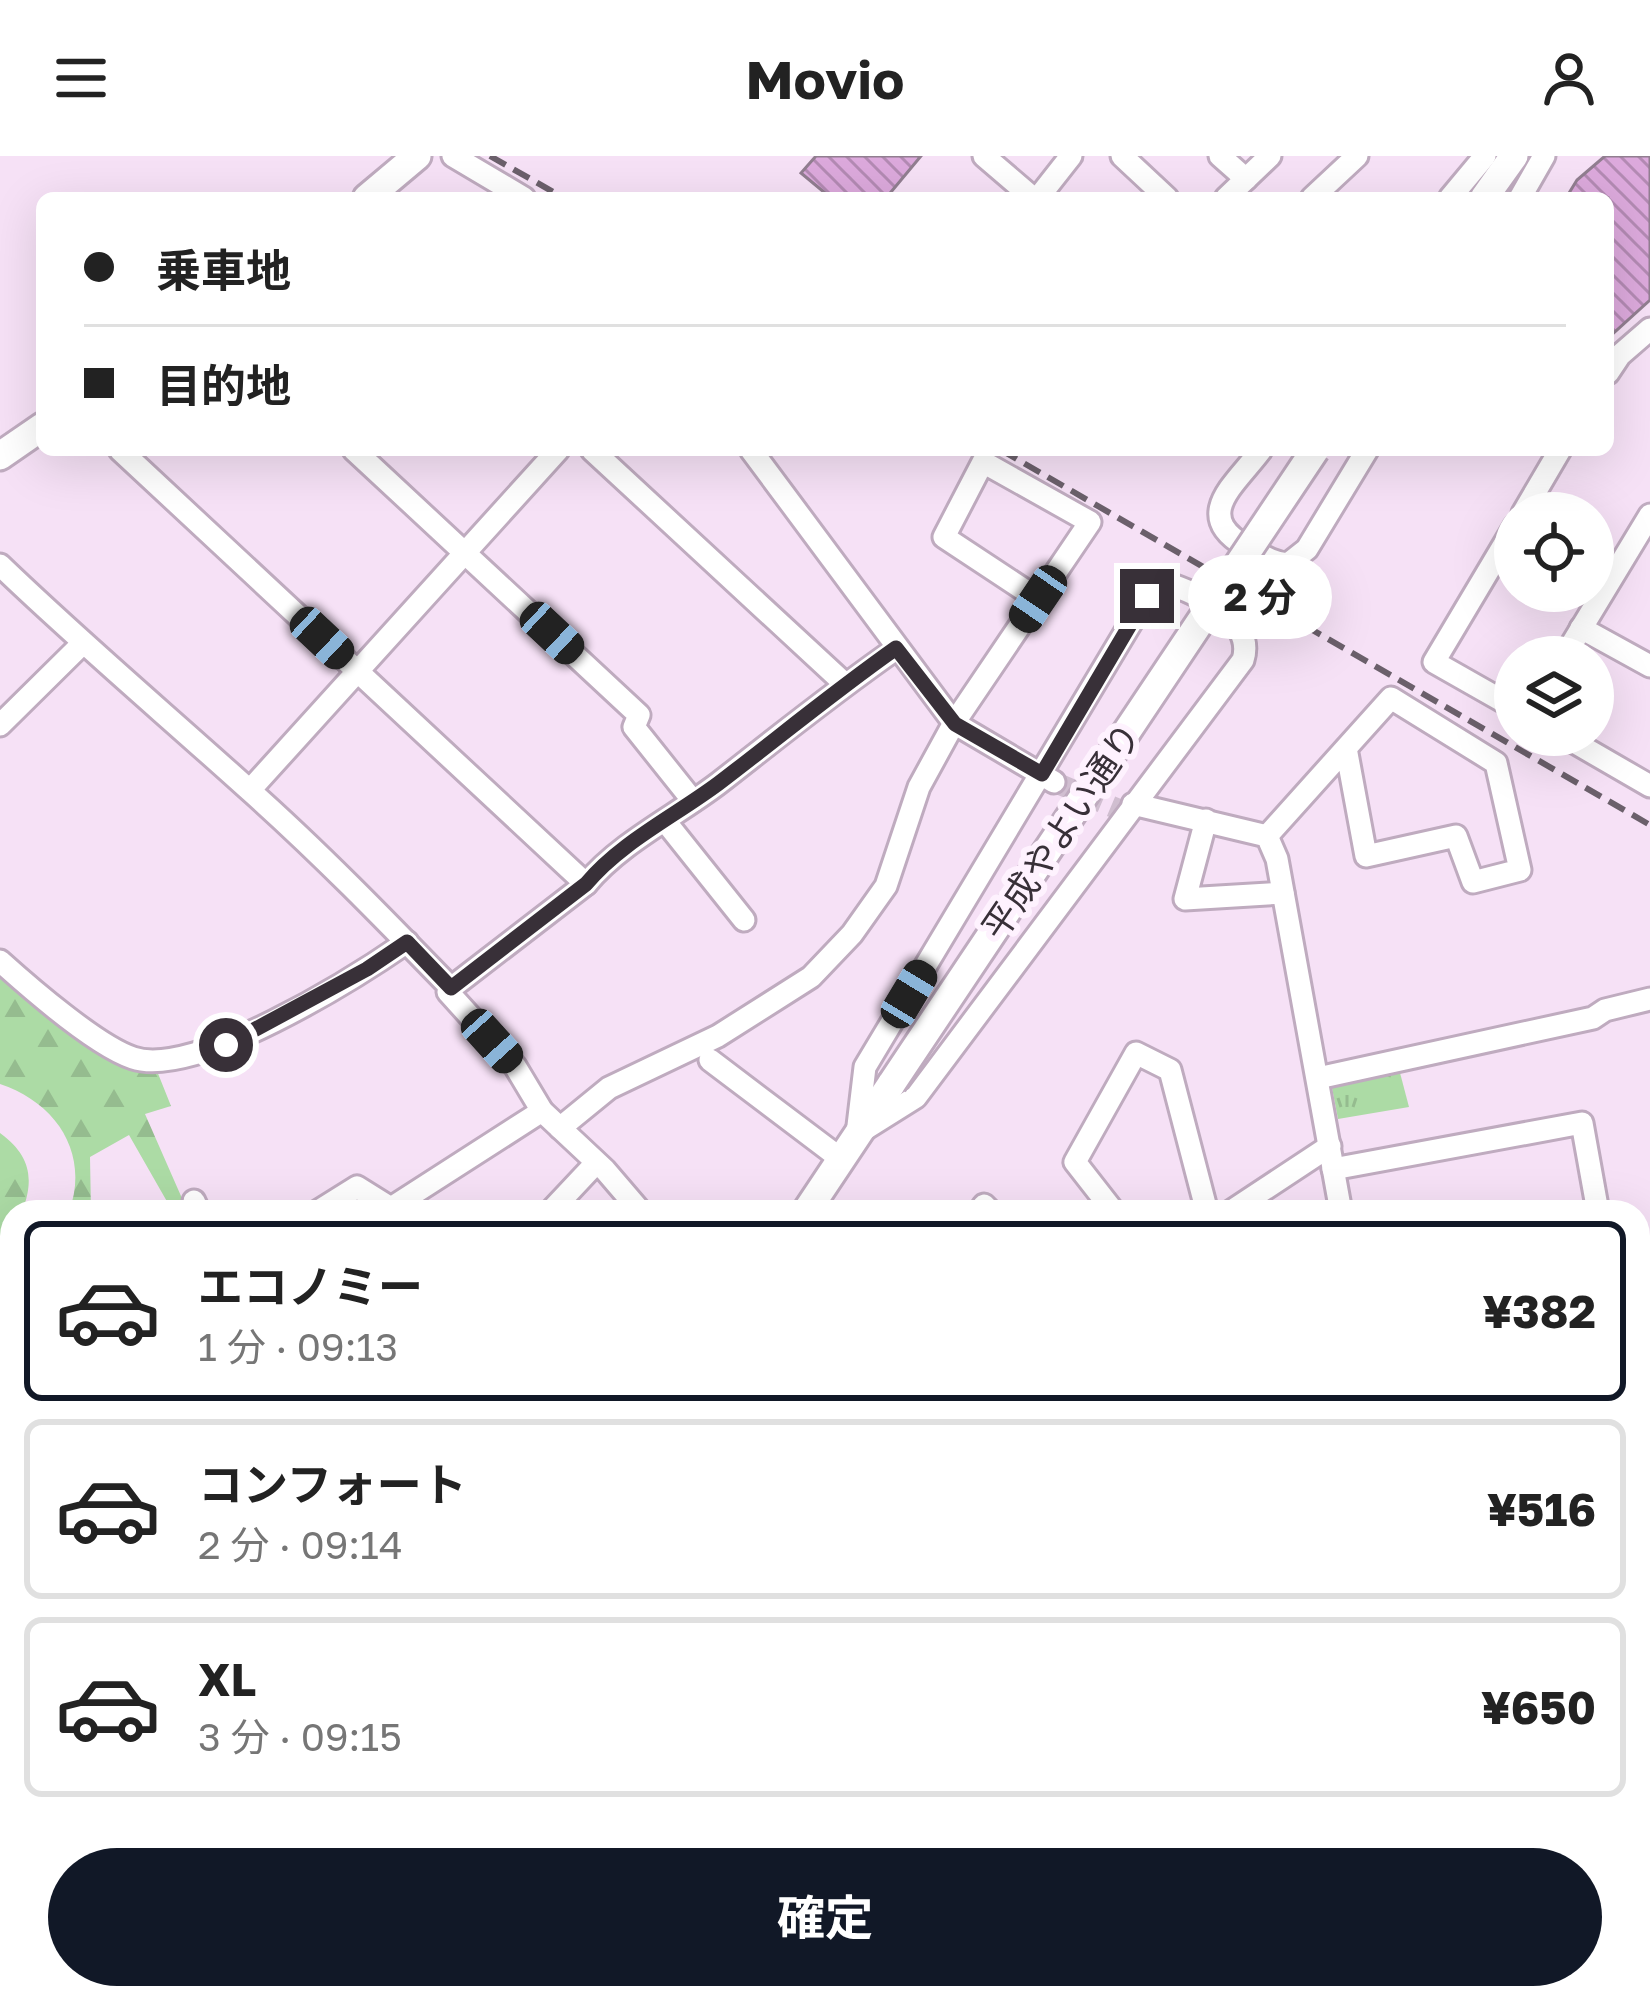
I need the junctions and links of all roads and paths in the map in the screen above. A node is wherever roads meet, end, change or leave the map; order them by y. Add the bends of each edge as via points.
1 (417, 156) edge
2 (453, 156) edge
3 (984, 156) edge
4 (1071, 156) edge
5 (1122, 156) edge
6 (1220, 156) edge
7 (1270, 156) edge
8 (1357, 156) edge
9 (1485, 156) edge
10 (1514, 156) edge
11 (1544, 156) edge
12 (1246, 179) junction
13 (1488, 191) edge
14 (374, 192) edge
15 (514, 192) edge
16 (1029, 192) edge
17 (1041, 192) edge
18 (1161, 192) edge
19 (1232, 192) edge
20 (1318, 192) edge
21 (1455, 192) edge
22 (1523, 192) edge
23 (1650, 329) edge
24 (1614, 364) edge
25 (36, 431) edge
26 (0, 456) edge
27 (126, 456) edge
28 (361, 456) edge
29 (552, 456) edge
30 (598, 456) edge
31 (756, 456) edge
32 (1257, 456) edge
33 (1312, 456) edge
34 (1363, 456) edge
35 (1556, 456) edge
36 (1535, 492) edge
37 (1650, 515) edge
38 (464, 551) junction
39 (1494, 561) edge
40 (3, 573) edge
41 (1038, 599) junction
42 (1581, 628) junction
43 (1576, 636) edge
44 (82, 644) junction
45 (896, 648) junction
46 (1650, 666) edge
47 (356, 669) junction
48 (845, 684) junction
49 (1494, 696) edge
50 (0, 724) edge
51 (955, 724) junction
52 (1346, 748) junction
53 (1598, 756) edge
54 (1048, 778) junction
55 (1650, 786) edge
56 (250, 790) junction
57 (693, 801) junction
58 (1133, 804) junction
59 (1206, 820) junction
60 (665, 821) junction
61 (1267, 836) junction
62 (586, 884) junction
63 (1283, 893) junction
64 (744, 920) dead end
65 (407, 942) junction
66 (4, 972) edge
67 (451, 988) junction
68 (1650, 999) edge
69 (710, 1060) dead end
70 (1318, 1078) junction
71 (542, 1111) junction
72 (560, 1128) junction
73 (857, 1134) junction
74 (1332, 1157) junction
75 (841, 1159) junction
76 (596, 1162) junction
77 (335, 1200) edge
78 (379, 1200) edge
79 (409, 1200) edge
80 (561, 1200) edge
81 (630, 1200) edge
82 (814, 1200) edge
83 (1105, 1200) edge
84 (1204, 1200) edge
85 (1252, 1200) edge
86 (1339, 1200) edge
87 (1596, 1200) edge

1 - 14 street
2 - 15 street
3 - 16 street
4 - 17 street
5 - 18 street
6 - 12 street
7 - 12 street
8 - 20 street
9 - 21 street
10 - 13 street
11 - 22 street
12 - 19 street
23 - 24 street
25 - 26 street
27 - 47 street
28 - 38 street
29 - 38 street
30 - 48 street
31 - 45 street
32 - 34 street via 1221,503 1219,526 1288,564 1307,549
33 - 73 street, 平成やよい通り, bridge
35 - 36 street
37 - 42 street
38 - 47 street
38 - 57 street via 639,715 634,727
39 - 49 street via 1434,662
40 - 44 street
41 - 41 street via 1090,522 983,462 944,537
41 - 51 street
42 - 43 street
42 - 46 street
44 - 50 street
44 - 56 street
45 - 48 street
45 - 51 street
47 - 56 street
47 - 62 street
48 - 57 street
51 - 54 street
51 - 72 street via 919,787 886,886 811,977 718,1036 609,1088
52 - 52 street via 1391,698 1496,764 1520,870 1473,882 1456,836 1366,856
52 - 61 street
53 - 55 street
54 - 58 street via 1147,596 1172,584 1238,623 1246,648
54 - 73 street via 865,1066
56 - 65 street
57 - 60 street
58 - 59 street
58 - 73 street via 916,1097
59 - 61 street
59 - 63 street via 1185,899
60 - 62 street
60 - 64 street
61 - 63 street
62 - 67 street
63 - 70 street
65 - 66 street via 226,1045 152,1062 115,1049
65 - 67 street
67 - 71 street
68 - 70 street
69 - 75 street
70 - 74 street
71 - 72 street
71 - 79 street
72 - 76 street
73 - 75 street, 平成やよい通り
74 - 85 street
74 - 86 street
74 - 87 street via 1582,1123
75 - 82 street, 平成やよい通り
76 - 80 street
76 - 81 street
77 - 78 street via 357,1186
83 - 84 street via 1075,1162 1136,1053 1170,1070

